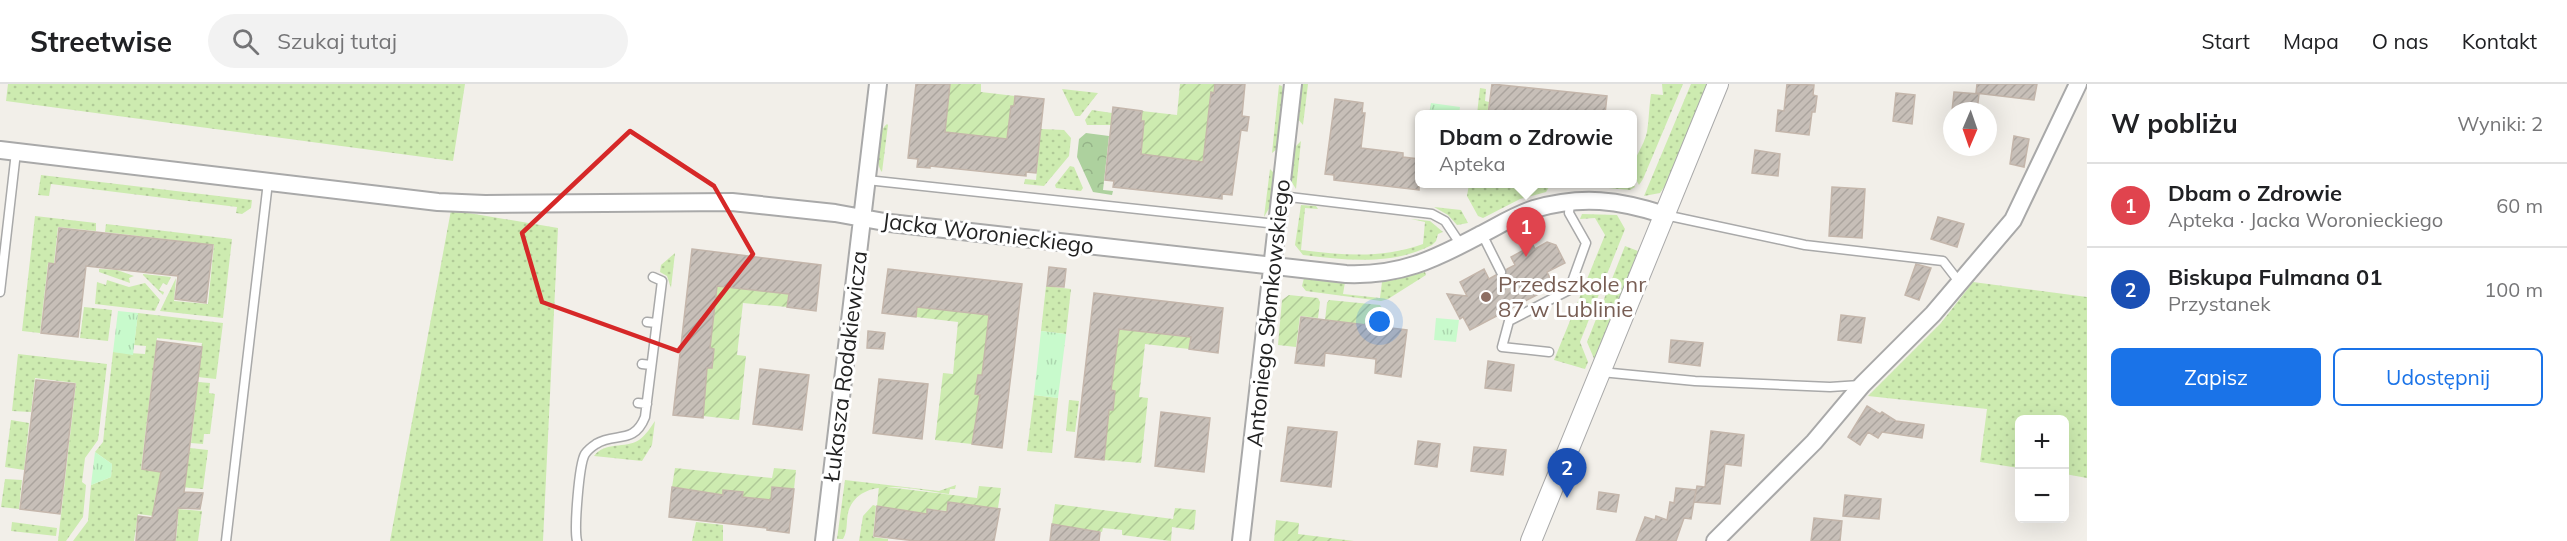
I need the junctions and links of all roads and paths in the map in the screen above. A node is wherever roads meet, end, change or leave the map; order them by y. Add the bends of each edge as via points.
1 (878, 84) edge
2 (1293, 84) edge
3 (1718, 84) edge
4 (2078, 84) edge
5 (8, 151) edge
6 (867, 180) junction
7 (268, 182) junction
8 (1281, 196) junction
9 (1570, 202) junction
10 (1665, 215) junction
11 (863, 218) junction
12 (1277, 224) junction
13 (1482, 234) junction
14 (1461, 245) junction
15 (1273, 266) junction
16 (1501, 272) dead end
17 (653, 277) dead end
18 (1960, 283) junction
19 (0, 292) edge
20 (1518, 305) dead end
21 (1523, 314) junction
22 (1549, 352) dead end
23 (1600, 372) junction
24 (1862, 385) junction
25 (226, 541) edge
26 (577, 541) edge
27 (824, 541) edge
28 (1241, 541) edge
29 (1531, 541) edge
30 (1715, 541) edge

1 - 6 street, Łukasza Rodakiewicza
2 - 8 street, Antoniego Słomkowskiego
3 - 10 street
4 - 18 street via 2013,220
5 - 7 street, Jacka Woronieckiego
5 - 19 lane
6 - 11 street, Łukasza Rodakiewicza
6 - 12 lane
7 - 11 street, Jacka Woronieckiego via 451,203 709,201
7 - 25 lane
8 - 12 street, Antoniego Słomkowskiego
8 - 14 lane via 1432,214 1445,221
9 - 10 street, Jacka Woronieckiego via 1607,200
9 - 13 street, Jacka Woronieckiego via 1533,209
9 - 21 lane via 1569,213 1586,243 1569,290
10 - 18 lane via 1805,245 1943,261
10 - 23 street
11 - 15 street, Jacka Woronieckiego
11 - 27 street, Łukasza Rodakiewicza
12 - 15 street, Antoniego Słomkowskiego
13 - 14 street, Jacka Woronieckiego
13 - 16 lane
14 - 15 street, Jacka Woronieckiego via 1422,264 1376,274
15 - 28 street, Antoniego Słomkowskiego
17 - 26 lane via 662,281 652,322 641,427 624,438 596,444 585,455
18 - 24 street
20 - 21 lane
21 - 22 lane via 1509,321 1502,347
23 - 24 lane via 1695,381
23 - 29 street
24 - 30 street via 1814,442

